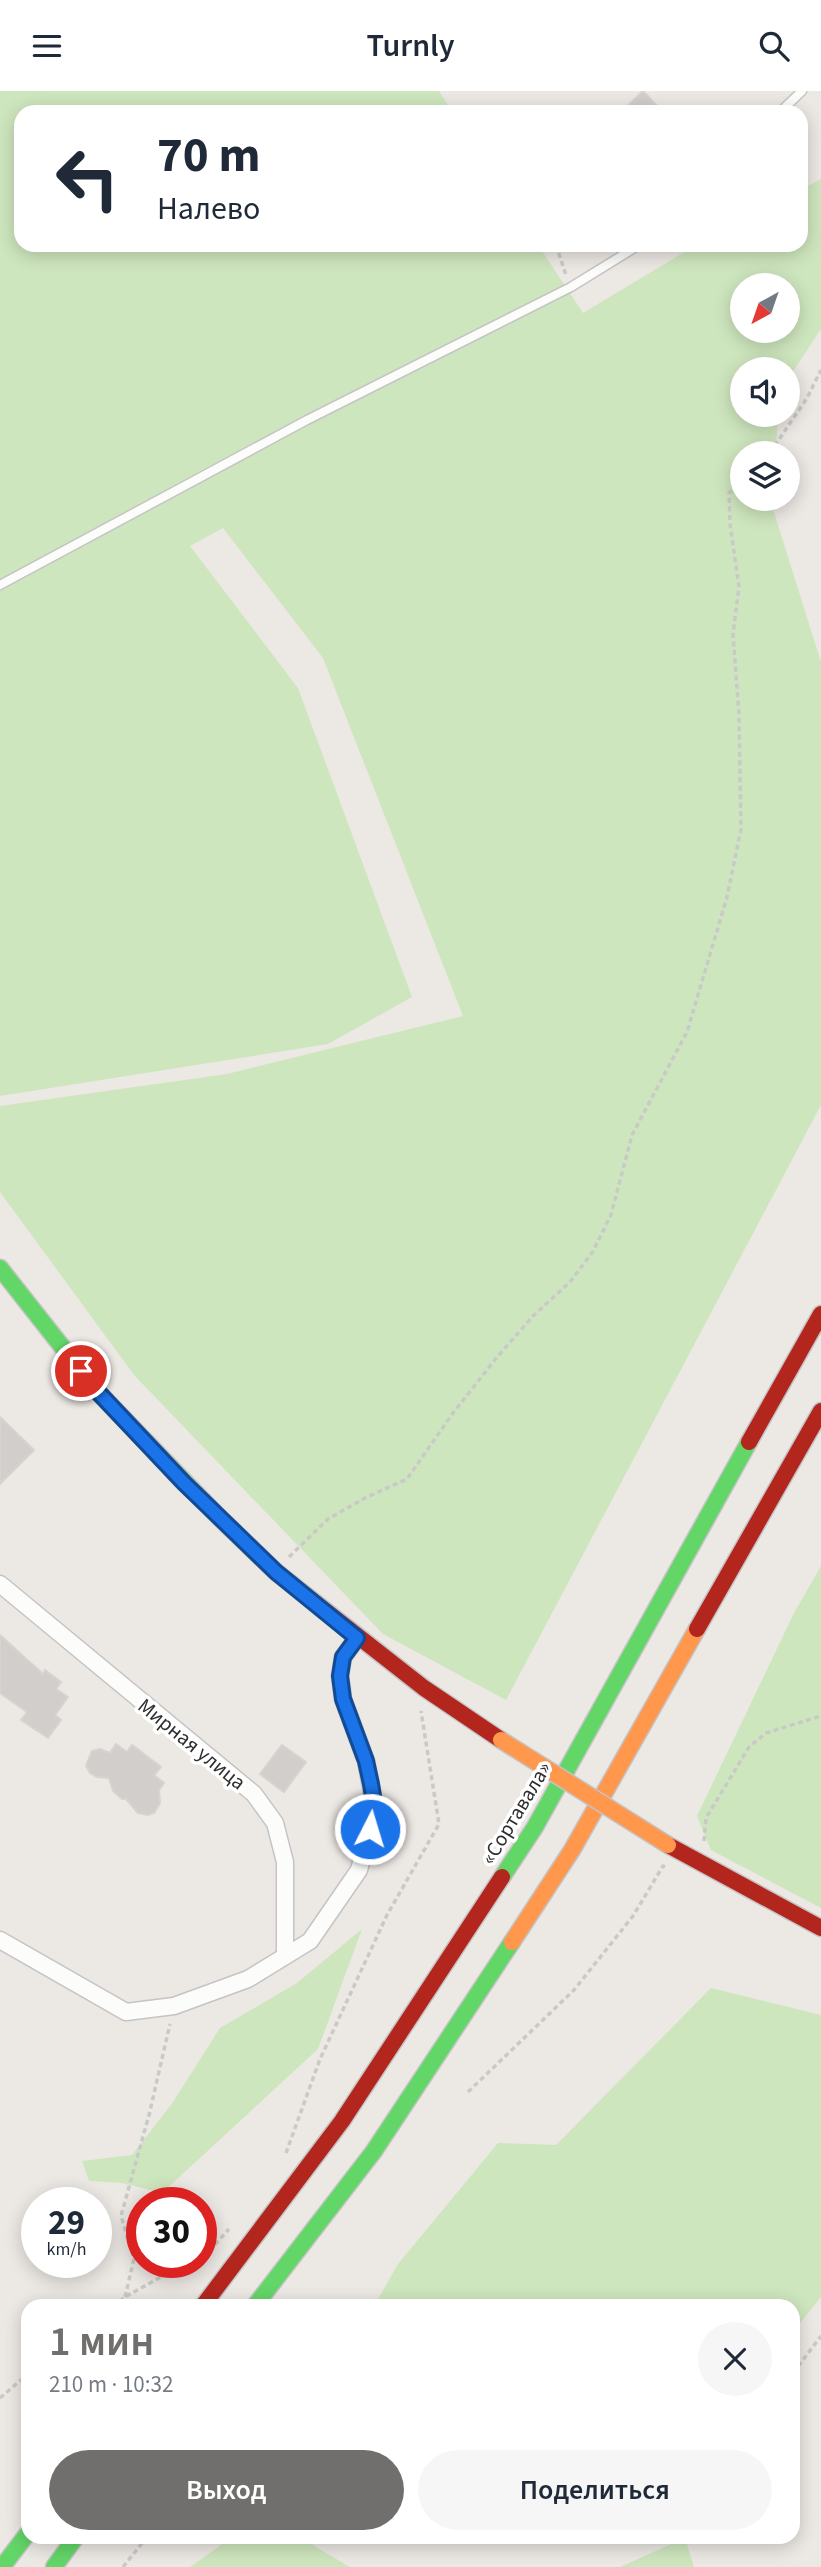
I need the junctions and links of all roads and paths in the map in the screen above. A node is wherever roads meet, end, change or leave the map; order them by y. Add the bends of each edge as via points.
1 (802, 91) edge
2 (787, 105) edge
3 (558, 252) edge
4 (628, 252) edge
5 (571, 287) junction
6 (821, 370) edge
7 (778, 441) edge
8 (730, 492) edge
9 (0, 585) edge
10 (0, 1268) edge
11 (821, 1314) edge
12 (821, 1411) edge
13 (276, 1572) junction
14 (0, 1584) edge
15 (357, 1638) junction
16 (411, 1678) junction
17 (821, 1716) edge
18 (701, 1864) junction
19 (676, 1870) dead end
20 (821, 1928) edge
21 (0, 1940) edge
22 (285, 1956) junction
23 (174, 2006) junction
24 (468, 2092) dead end
25 (283, 2163) dead end
26 (230, 2227) dead end
27 (217, 2242) edge
28 (159, 2278) edge
29 (125, 2297) junction
30 (123, 2299) edge
31 (208, 2299) edge
32 (260, 2299) edge
33 (821, 2336) edge
34 (800, 2364) edge
35 (21, 2380) edge
36 (1, 2396) edge
37 (21, 2542) edge
38 (71, 2544) edge
39 (141, 2544) edge
40 (2, 2566) edge
41 (54, 2567) edge
42 (123, 2567) edge

1 - 2 lane
3 - 5 path
4 - 5 lane
5 - 9 lane via 307,420
6 - 7 path
8 - 13 path via 739,587 733,634 741,829 727,897 687,1033 632,1135 611,1215 592,1253 570,1282 498,1356 407,1479 328,1519
10 - 13 main road via 97,1391
11 - 31 main road, «Сортавала» via 535,1827 342,2121
12 - 32 main road via 572,1850 374,2151
13 - 15 main road
14 - 22 street, Мирная улица via 254,1794 275,1823 285,1862
15 - 16 main road
15 - 22 street via 343,1657 340,1676 375,1808 359,1870 310,1941
16 - 18 main road, bridge via 501,1740
16 - 25 path via 422,1714 439,1824 387,1915 320,2059
17 - 18 path via 766,1733 748,1747 706,1818
18 - 20 main road
19 - 24 path via 663,1866 633,1916 574,1990
21 - 23 street via 126,2013
22 - 23 street via 248,1979
23 - 29 path via 121,2216 134,2259
26 - 27 path
28 - 29 path
29 - 30 path
33 - 34 path
35 - 36 path
37 - 40 main road
38 - 41 main road
39 - 42 path

